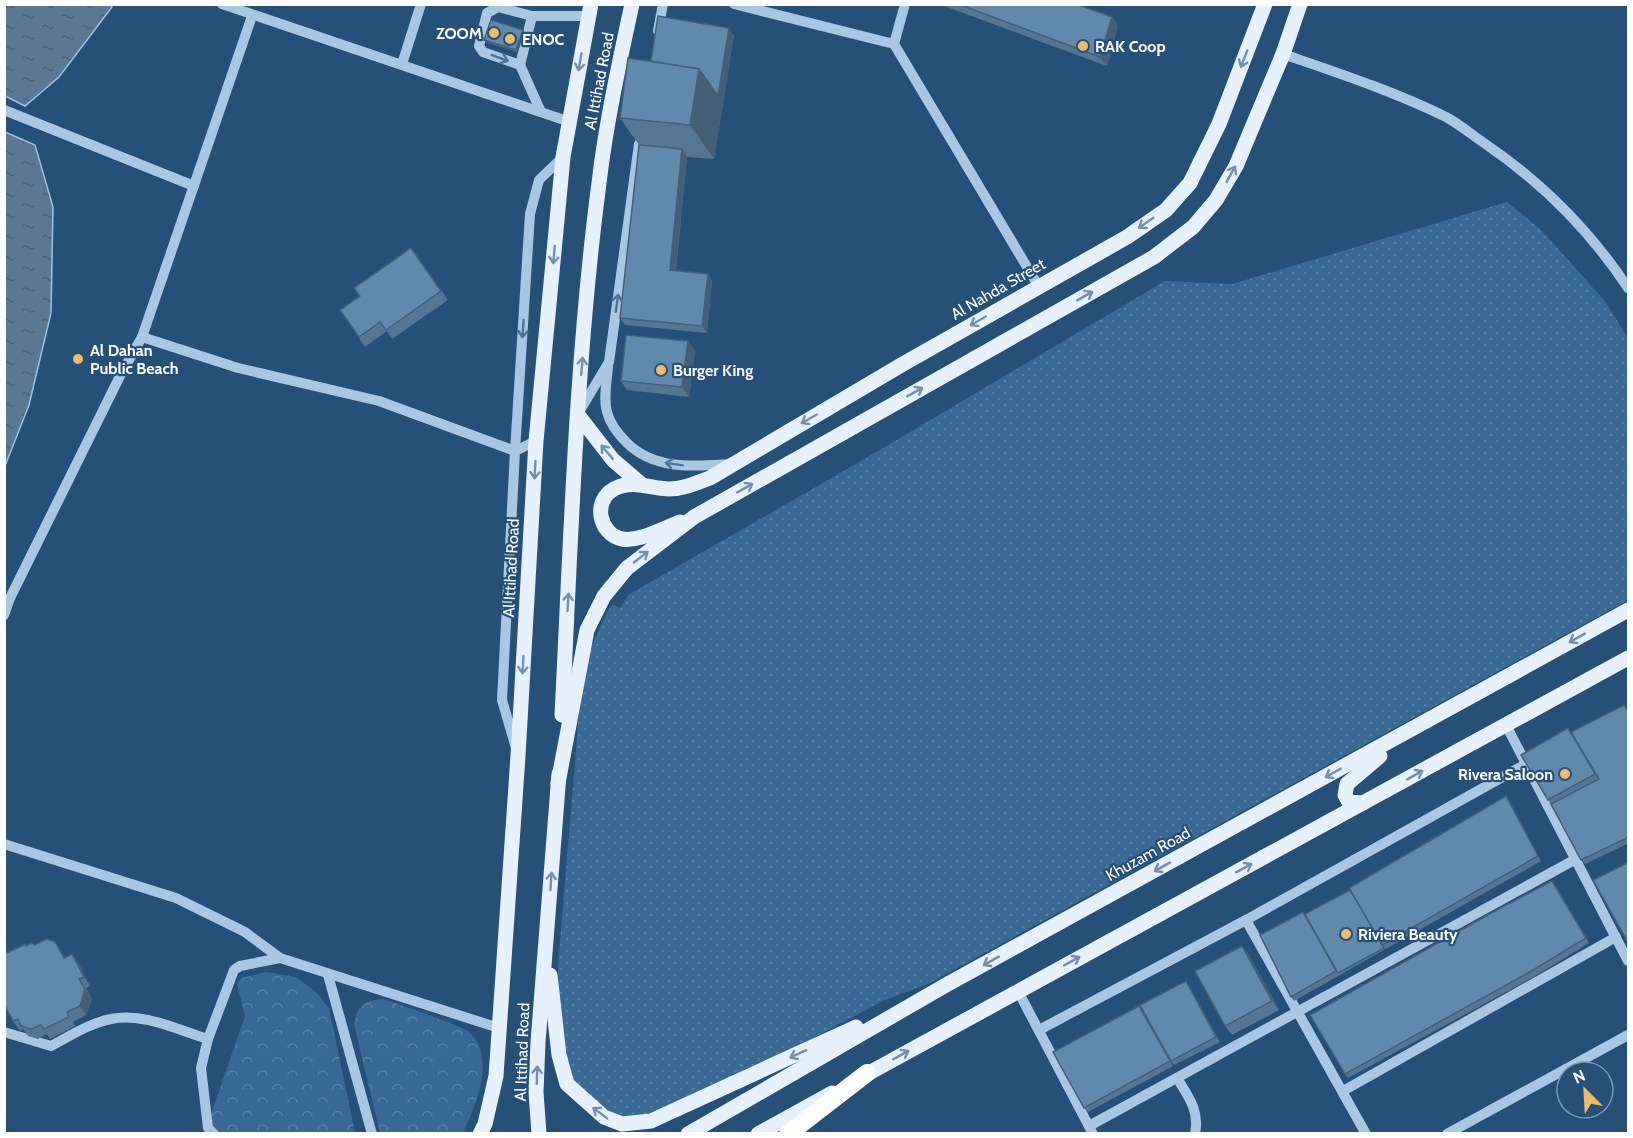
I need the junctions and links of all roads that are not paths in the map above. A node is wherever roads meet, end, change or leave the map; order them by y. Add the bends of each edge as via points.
1 (222, 4) edge
2 (421, 4) edge
3 (632, 4) edge
4 (663, 4) edge
5 (734, 4) edge
6 (905, 4) edge
7 (1265, 4) edge
8 (1300, 4) edge
9 (589, 9) edge
10 (252, 16) junction
11 (532, 16) junction
12 (657, 40) edge
13 (894, 44) junction
14 (1283, 54) junction
15 (402, 64) junction
16 (520, 65) junction
17 (4, 110) edge
18 (541, 112) junction
19 (570, 122) junction
20 (641, 134) edge
21 (563, 157) junction
22 (194, 186) junction
23 (1039, 287) junction
24 (1629, 288) edge
25 (142, 337) junction
26 (609, 362) junction
27 (578, 415) junction
28 (536, 441) junction
29 (514, 451) junction
30 (732, 464) junction
31 (641, 484) junction
32 (694, 517) junction
33 (8, 597) edge
34 (1629, 610) edge
35 (4, 615) edge
36 (1627, 663) edge
37 (1506, 725) junction
38 (1411, 731) junction
39 (518, 756) junction
40 (1526, 764) junction
41 (558, 783) junction
42 (1363, 803) junction
43 (4, 844) edge
44 (1576, 859) junction
45 (1246, 920) junction
46 (546, 937) junction
47 (1616, 937) junction
48 (280, 958) junction
49 (1629, 961) edge
50 (328, 975) junction
51 (946, 985) junction
52 (1018, 991) junction
53 (1297, 1012) junction
54 (499, 1028) junction
55 (1039, 1030) junction
56 (4, 1032) edge
57 (1629, 1035) edge
58 (208, 1039) junction
59 (867, 1074) junction
60 (1177, 1078) junction
61 (1343, 1091) junction
62 (1091, 1130) edge
63 (214, 1134) edge
64 (372, 1134) edge
65 (480, 1134) edge
66 (539, 1134) edge
67 (688, 1134) edge
68 (758, 1134) edge
69 (788, 1134) edge
70 (1196, 1134) edge
71 (1366, 1134) edge
72 (1447, 1134) edge

1 - 10 street
2 - 15 street
27 -> 3 main road, Al Ittihad Road via 598,183
4 - 12 street
5 - 13 street
6 - 13 street
7 -> 23 main road, Al Nahda Street via 1219,124 1190,183 1166,210 1127,237
8 - 14 main road
9 - 11 street
9 -> 19 main road, Al Ittihad Road
10 - 15 street
10 - 22 street
11 - 16 street
11 -> 16 street via 492,8 479,40 483,51
13 - 23 street
14 - 24 street via 1387,90 1448,118 1508,159 1566,209 1609,258
32 -> 14 main road via 1154,257 1193,227 1216,200 1236,166
15 - 18 street
16 - 18 street
17 - 22 street
18 - 19 street
19 - 21 main road, Al Ittihad Road
26 -> 20 street
21 -> 28 main road, Al Ittihad Road
21 -> 29 street via 539,180 530,214
22 - 25 street
23 -> 30 main road, Al Nahda Street
25 - 29 street via 238,368 379,401
25 - 33 street
26 - 27 street
30 -> 26 street via 670,465 632,448 617,433 607,412
31 -> 27 main road via 613,460
41 -> 27 main road, Al Ittihad Road
28 - 29 street
28 -> 39 main road, Al Ittihad Road
29 - 39 street via 502,700
30 - 31 main road, Al Nahda Street via 684,488
31 - 32 main road via 614,489 603,501 601,515 612,535 636,539
41 -> 32 main road via 587,630 604,596 627,568
33 - 35 street
34 -> 38 main road, Khuzam Road
36 - 37 main road
37 - 40 street
42 -> 37 main road
38 - 42 main road via 1347,784 1349,802
38 -> 51 main road, Khuzam Road
39 - 54 main road, Al Ittihad Road
40 - 44 street
40 - 45 street
46 -> 41 main road, Al Ittihad Road
52 -> 42 main road
43 - 48 street via 176,898 245,932
44 - 47 street
44 - 53 street
45 - 53 street
45 - 55 street
51 -> 46 main road via 651,1121 622,1124 604,1117 567,1084 559,1055
66 -> 46 main road, Al Ittihad Road via 536,1092
47 - 49 street
47 - 61 street
48 - 50 street
48 - 58 street via 246,963 234,970
50 - 54 street
50 - 64 street
51 - 67 main road, Khuzam Road
52 - 55 street
59 -> 52 main road
53 - 60 street
53 - 61 street
54 - 65 main road, Al Ittihad Road via 496,1076
55 - 62 street
56 - 58 street via 51,1046 112,1019 139,1018
57 - 72 street
58 - 63 street via 201,1068 208,1128
59 - 68 main road
59 - 69 highway
60 - 62 street
60 - 70 street via 1196,1110
61 - 71 street

